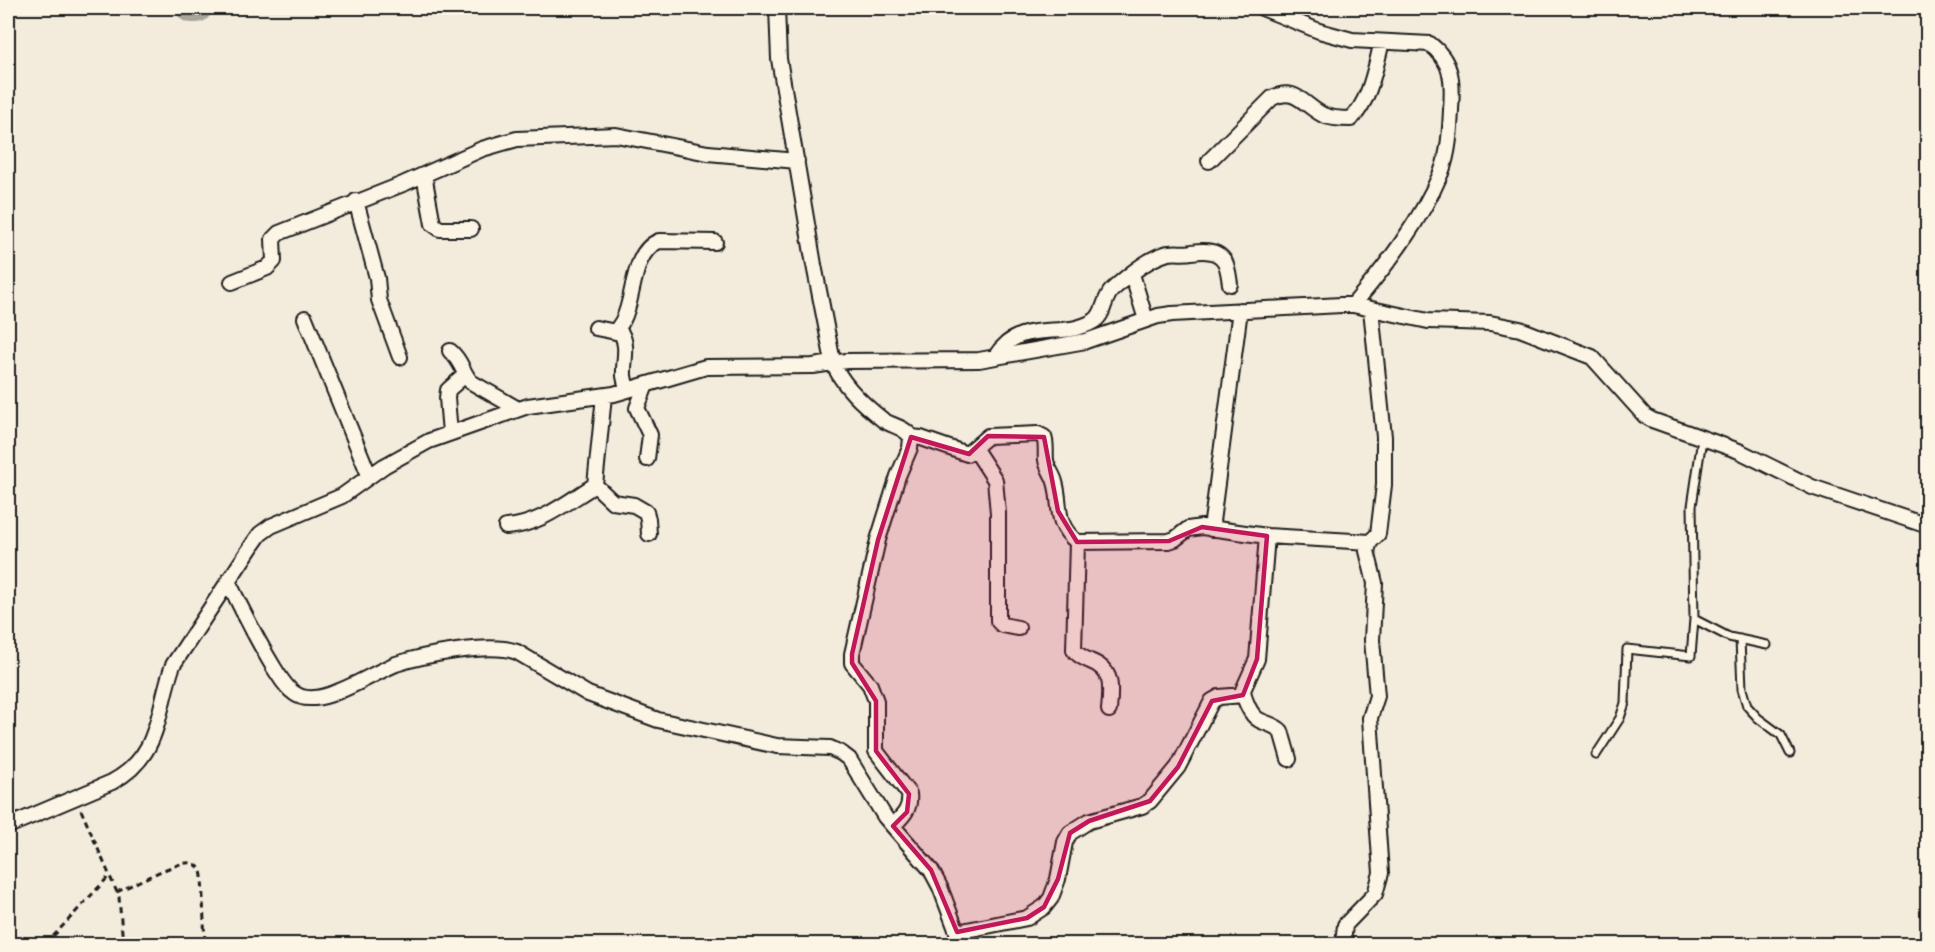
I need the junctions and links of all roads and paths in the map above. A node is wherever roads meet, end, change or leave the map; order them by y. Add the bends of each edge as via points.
1 (777, 8) edge
2 (1262, 8) edge
3 (1382, 42) junction
4 (797, 160) junction
5 (1209, 161) dead end
6 (424, 175) junction
7 (356, 201) junction
8 (471, 229) dead end
9 (715, 242) dead end
10 (1132, 274) junction
11 (232, 282) dead end
12 (1230, 284) dead end
13 (1353, 305) junction
14 (1371, 309) junction
15 (1240, 310) junction
16 (305, 318) dead end
17 (1146, 320) junction
18 (596, 328) dead end
19 (615, 332) junction
20 (450, 351) dead end
21 (400, 357) dead end
22 (995, 357) junction
23 (833, 362) junction
24 (465, 375) junction
25 (646, 385) junction
26 (627, 390) junction
27 (604, 396) junction
28 (518, 409) junction
29 (450, 433) junction
30 (911, 437) junction
31 (1702, 439) junction
32 (975, 449) junction
33 (648, 459) dead end
34 (369, 475) junction
35 (595, 485) junction
36 (1928, 526) edge
37 (506, 527) dead end
38 (1211, 529) junction
39 (649, 534) dead end
40 (1267, 536) junction
41 (1077, 542) junction
42 (1370, 542) junction
43 (229, 583) junction
44 (1694, 619) junction
45 (1018, 628) dead end
46 (1740, 639) junction
47 (1767, 645) dead end
48 (1244, 695) junction
49 (1109, 710) dead end
50 (1790, 753) dead end
51 (1596, 755) dead end
52 (1289, 759) dead end
53 (75, 797) junction
54 (8, 826) edge
55 (893, 826) junction
56 (110, 875) junction
57 (117, 892) junction
58 (958, 938) edge
59 (46, 945) edge
60 (123, 945) edge
61 (205, 945) edge
62 (1343, 945) edge

1 - 4 street via 779,59
2 - 3 street via 1319,31 1352,40
3 - 5 street via 1369,89 1352,119 1324,116 1291,93 1281,93
3 - 13 street via 1430,44 1440,52 1449,66 1452,90 1449,143 1441,172 1423,208 1393,257
4 - 6 street via 708,153 616,135 507,141
4 - 23 street
6 - 7 street
6 - 8 street via 433,224 440,229
7 - 11 street via 279,232 273,239 274,261 267,268
7 - 21 street via 377,278 379,300
9 - 19 street via 654,243 639,267 624,319
10 - 12 street via 1166,253 1203,250 1224,261
10 - 17 street
10 - 22 street via 1106,297 1100,316 1093,321 1027,333 1003,344
13 - 14 street
13 - 15 street
14 - 31 street via 1428,321 1510,326 1586,354 1645,416
14 - 42 street via 1384,437 1384,485 1378,534
15 - 17 street via 1172,314
15 - 38 street
16 - 34 street
17 - 22 street via 1086,341
18 - 19 street
19 - 26 street via 621,333 625,345
20 - 24 street via 462,364
22 - 23 street via 965,361
23 - 25 street via 794,367 706,367
23 - 30 street via 840,377 861,400
24 - 28 street via 476,386
24 - 29 street via 448,390
25 - 26 street
25 - 33 street via 637,408 650,435
26 - 27 street
27 - 28 street
27 - 35 street
28 - 29 street
29 - 34 street
30 - 32 street via 961,453
30 - 55 street via 878,540 852,654 852,663 870,685 876,701 876,751 909,794 907,812
31 - 36 street via 1739,451 1812,487
31 - 44 lane via 1692,506
32 - 41 street via 988,436 1044,437 1047,464 1056,484 1058,512
32 - 45 street via 995,480 998,621
34 - 43 street via 342,496 271,525 253,544
35 - 37 street via 546,516 521,526
35 - 39 street via 613,502 634,505 646,512
38 - 40 street
38 - 41 street via 1191,528 1169,541
40 - 42 street
40 - 48 street via 1257,659
41 - 49 street via 1074,650 1108,674
42 - 62 street via 1367,551 1376,583 1372,640 1377,696 1370,718 1382,873 1376,894 1345,925
43 - 53 street via 173,665 158,724 138,763 124,775
43 - 55 street via 260,644 287,687 299,697 324,696 393,665 428,655 510,649 588,694 658,720 777,747 835,749 849,759
44 - 46 lane
44 - 51 lane via 1691,656 1627,649 1625,703
46 - 47 lane
46 - 50 lane via 1742,689 1747,706 1781,735
48 - 52 street via 1257,720 1279,728
48 - 58 street via 1212,701 1178,767 1150,801 1089,821 1070,833 1058,879 1044,907 1027,918
53 - 54 street
53 - 56 path
55 - 58 street via 931,870
56 - 57 path
56 - 59 path
57 - 60 path
57 - 61 path via 179,865 197,865 202,876

